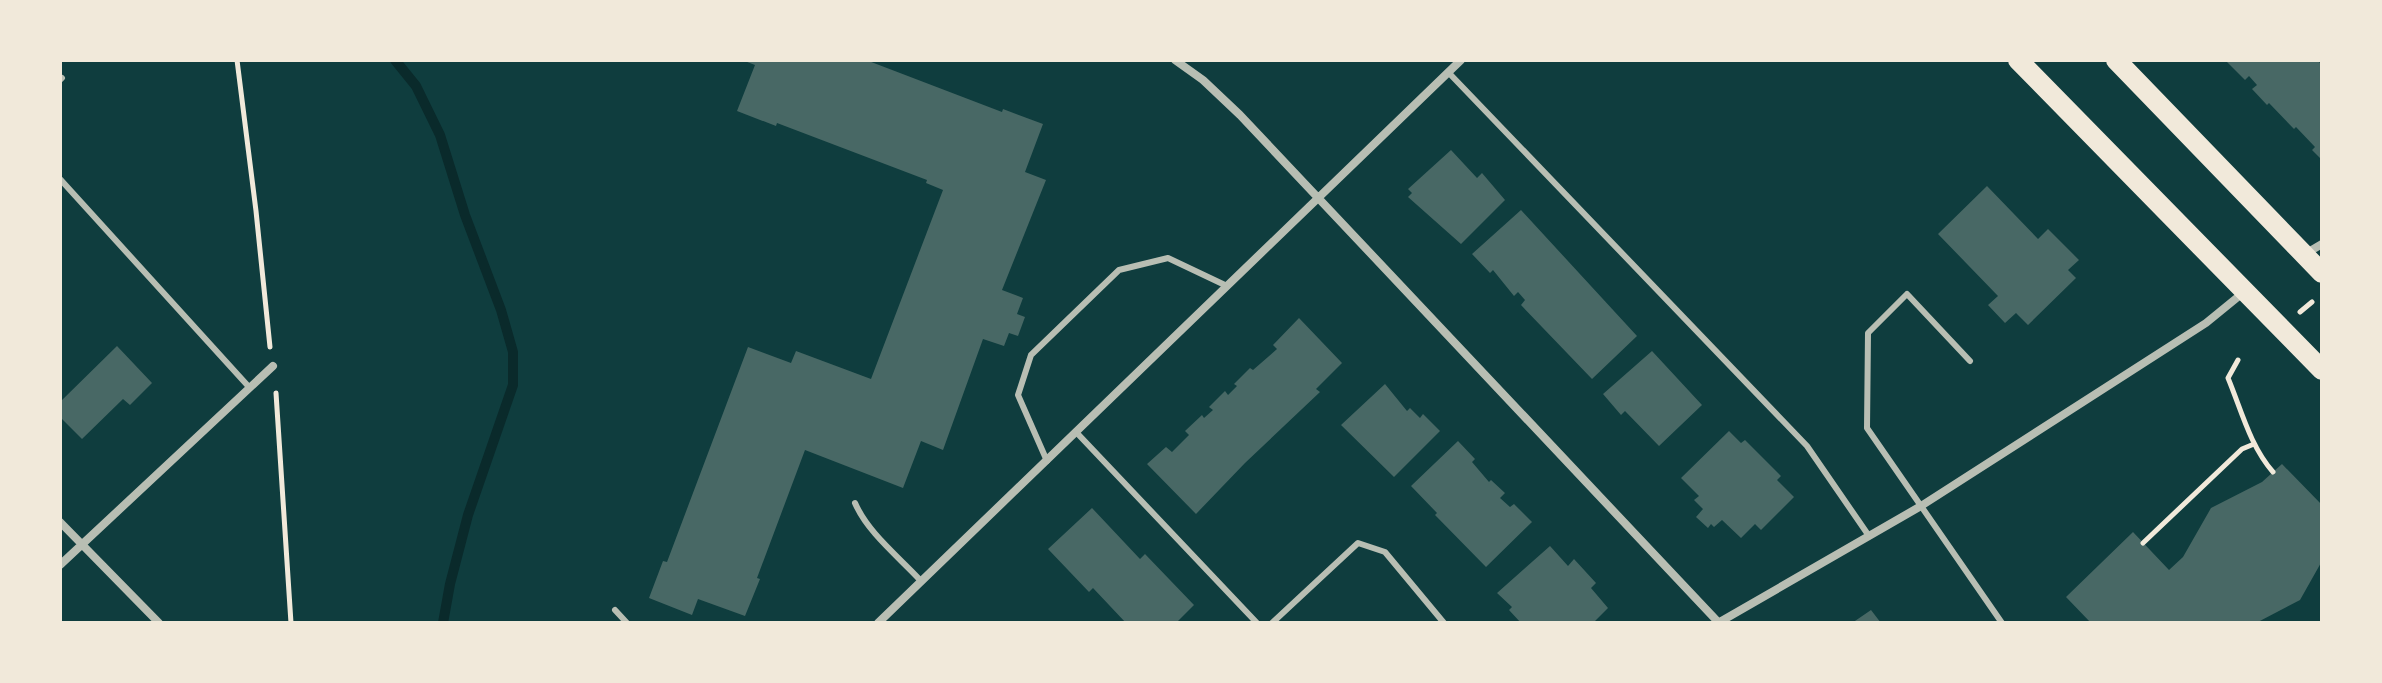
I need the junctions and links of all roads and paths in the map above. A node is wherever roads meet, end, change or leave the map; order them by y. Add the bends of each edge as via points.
1 (237, 60) edge
2 (1175, 60) edge
3 (1461, 60) edge
4 (2018, 60) edge
5 (2116, 60) edge
6 (1448, 72) junction
7 (60, 179) edge
8 (1318, 199) junction
9 (2313, 249) edge
10 (2322, 273) edge
11 (1227, 286) junction
12 (2244, 291) junction
13 (2238, 360) dead end
14 (1970, 361) dead end
15 (273, 366) junction
16 (2322, 370) edge
17 (249, 387) junction
18 (1076, 432) junction
19 (2254, 444) junction
20 (1047, 461) junction
21 (2273, 472) dead end
22 (855, 503) dead end
23 (1921, 506) junction
24 (60, 522) edge
25 (1869, 536) junction
26 (2143, 543) dead end
27 (81, 544) junction
28 (60, 565) edge
29 (921, 581) junction
30 (615, 610) dead end
31 (159, 623) edge
32 (291, 623) edge
33 (627, 623) edge
34 (878, 623) edge
35 (1257, 623) edge
36 (1272, 623) edge
37 (1444, 623) edge
38 (1719, 623) edge
39 (2002, 623) edge

1 - 15 path
2 - 8 street via 1240,115
3 - 6 street
4 - 12 main road
5 - 9 main road
6 - 8 street
6 - 25 lane via 1807,446
7 - 17 lane
8 - 11 street
8 - 38 street
9 - 10 main road
11 - 18 street
11 - 20 lane via 1168,258 1119,270 1031,355 1018,395
12 - 16 main road
12 - 23 street via 2206,323
13 - 19 path via 2228,378
14 - 23 lane via 1907,294 1868,333 1867,428
15 - 17 street
15 - 32 path
17 - 27 street
18 - 20 street
18 - 35 lane
19 - 21 path
19 - 26 path via 2242,449
20 - 29 street
22 - 29 lane
23 - 25 street
23 - 39 lane
24 - 27 street
25 - 38 street
27 - 28 street
27 - 31 street
29 - 34 street
30 - 33 lane
36 - 37 lane via 1358,543 1385,552

